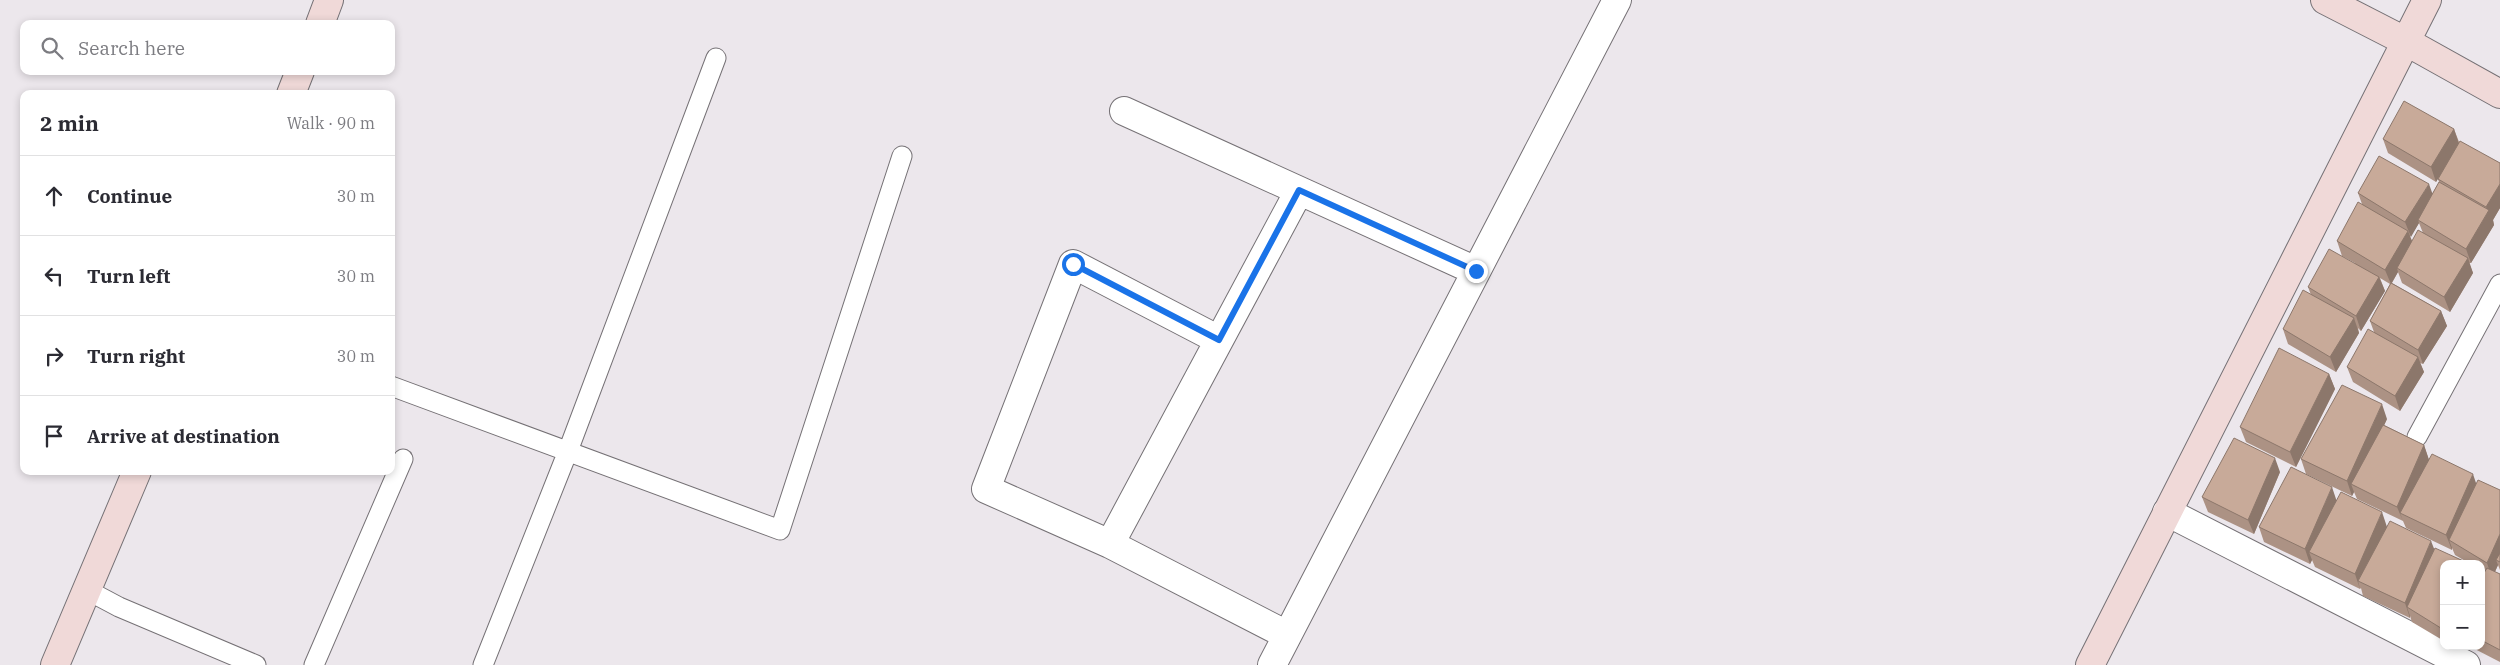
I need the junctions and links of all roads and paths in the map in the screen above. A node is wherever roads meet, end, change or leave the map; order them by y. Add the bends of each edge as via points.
1 (329, 0) edge
2 (1617, 0) edge
3 (2325, 0) edge
4 (2427, 0) edge
5 (322, 20) edge
6 (2405, 41) junction
7 (716, 58) dead end
8 (298, 75) edge
9 (293, 90) edge
10 (2500, 94) edge
11 (1124, 111) dead end
12 (902, 156) dead end
13 (1299, 190) junction
14 (1476, 271) junction
15 (2500, 284) edge
16 (1219, 340) junction
17 (395, 387) edge
18 (2417, 437) dead end
19 (568, 451) junction
20 (403, 460) dead end
21 (135, 475) edge
22 (2167, 512) junction
23 (1110, 544) junction
24 (87, 590) junction
25 (1287, 635) junction
26 (55, 665) edge
27 (256, 665) edge
28 (314, 665) edge
29 (483, 665) edge
30 (1272, 665) edge
31 (2090, 665) edge
32 (2466, 665) edge

1 - 5 street
2 - 14 street
3 - 6 street
4 - 6 street
6 - 10 street
6 - 22 street
7 - 19 lane
8 - 9 street
11 - 13 street
12 - 19 lane via 780,530
13 - 14 street
13 - 16 street
14 - 25 street
15 - 18 lane
16 - 23 street
16 - 23 street via 1073,264 986,489
17 - 19 lane
19 - 29 lane
20 - 28 lane
21 - 24 street
22 - 31 street
22 - 32 street
23 - 25 street
24 - 26 street
24 - 27 lane via 119,607
25 - 30 street

